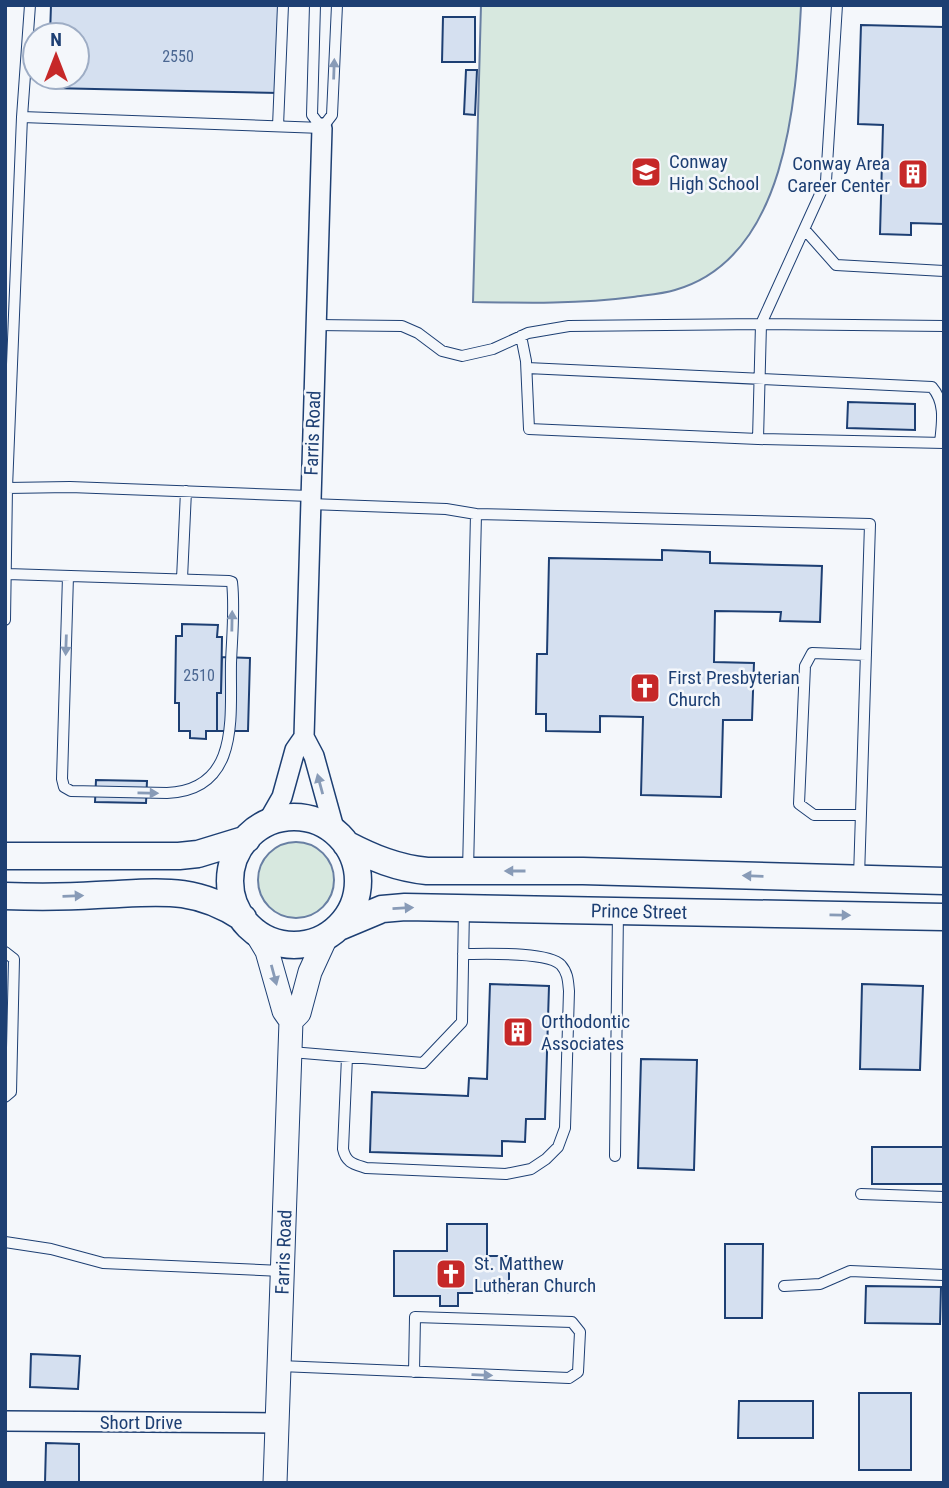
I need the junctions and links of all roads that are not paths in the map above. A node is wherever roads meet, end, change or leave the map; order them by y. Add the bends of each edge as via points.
1 (30, 5) edge
2 (283, 5) edge
3 (315, 5) edge
4 (337, 5) edge
5 (837, 5) edge
6 (22, 117) junction
7 (278, 126) junction
8 (322, 128) junction
9 (805, 230) junction
10 (944, 271) edge
11 (761, 324) junction
12 (316, 325) junction
13 (944, 326) edge
14 (521, 336) junction
15 (527, 368) junction
16 (759, 380) junction
17 (758, 439) junction
18 (942, 443) edge
19 (7, 488) junction
20 (186, 491) junction
21 (310, 500) junction
22 (476, 514) junction
23 (7, 574) junction
24 (68, 576) junction
25 (182, 579) junction
26 (5, 620) edge
27 (866, 655) junction
28 (304, 737) junction
29 (859, 815) junction
30 (256, 832) junction
31 (340, 838) junction
32 (5, 856) edge
33 (468, 872) junction
34 (859, 879) junction
35 (944, 881) edge
36 (5, 897) edge
37 (464, 908) junction
38 (618, 911) junction
39 (944, 918) edge
40 (249, 925) junction
41 (333, 931) junction
42 (5, 952) edge
43 (463, 954) junction
44 (290, 1021) junction
45 (290, 1052) junction
46 (346, 1057) junction
47 (5, 1097) edge
48 (615, 1156) dead end
49 (861, 1195) dead end
50 (944, 1197) edge
51 (5, 1242) edge
52 (283, 1271) junction
53 (944, 1275) edge
54 (784, 1286) dead end
55 (280, 1366) junction
56 (414, 1372) junction
57 (5, 1421) edge
58 (277, 1423) junction
59 (275, 1483) edge

1 - 6 lane
2 - 7 lane
3 - 8 lane via 312,115
8 -> 4 lane via 332,115
5 - 9 lane via 826,181
6 - 7 lane
6 - 19 lane
7 - 8 lane
8 - 12 street, Farris Road
9 - 10 lane via 836,265
9 - 11 lane
11 - 13 lane
11 - 14 lane via 569,326
11 - 16 lane
12 - 14 lane via 402,326 442,351 462,356 494,349
12 - 21 street, Farris Road
14 - 15 lane
15 - 16 lane
15 - 17 lane via 529,429
16 - 17 lane
16 - 18 lane via 932,387 943,412
17 - 18 lane
19 - 20 lane
19 - 23 lane
20 - 21 lane
20 - 25 lane
21 - 22 lane
21 - 28 street, Farris Road
22 - 27 lane via 868,523
22 - 33 lane
23 - 24 lane
23 - 26 lane
24 - 25 lane
24 -> 25 lane via 62,779 71,791 182,792 204,781 222,761 230,739 233,584 229,580
27 - 29 lane
27 - 29 lane via 812,653 805,666 799,804 814,815
28 - 30 street, Farris Road via 295,750 282,797
31 -> 28 street, Farris Road
29 - 34 lane
30 - 31 main road via 283,818 305,818
30 - 32 main road via 198,854 179,856
30 - 40 main road via 236,855 230,879 234,903
31 - 33 main road, Prince Street via 382,862 408,869
31 - 41 main road via 354,858 358,883 352,907
34 -> 33 main road, Prince Street
34 - 35 main road, Prince Street
34 - 38 main road via 844,890 814,897 641,895
36 -> 40 main road via 166,892 216,902
37 - 38 main road, Prince Street
41 -> 37 main road, Prince Street via 382,909
37 - 43 lane
38 -> 39 main road, Prince Street
38 - 48 lane
40 - 41 main road via 265,938 287,944 310,943
40 -> 44 street, Farris Road via 267,951
41 - 44 street, Farris Road via 310,972 299,1013
42 - 47 lane via 14,959 11,1092
43 - 46 lane via 462,1022 423,1063
43 - 46 lane via 548,959 559,963 568,975 565,1128 558,1147 546,1159 531,1169 506,1174 366,1168 351,1163 342,1149
44 - 45 street, Farris Road
45 - 46 lane
45 - 52 street, Farris Road
49 - 50 lane
51 - 52 lane via 103,1263
52 - 55 street, Farris Road
53 - 54 lane via 850,1271 820,1284
55 - 56 lane
55 - 58 street, Farris Road
56 -> 56 lane via 569,1378 578,1371 580,1332 572,1322 415,1317
57 - 58 street, Short Drive
58 - 59 street, Farris Road

